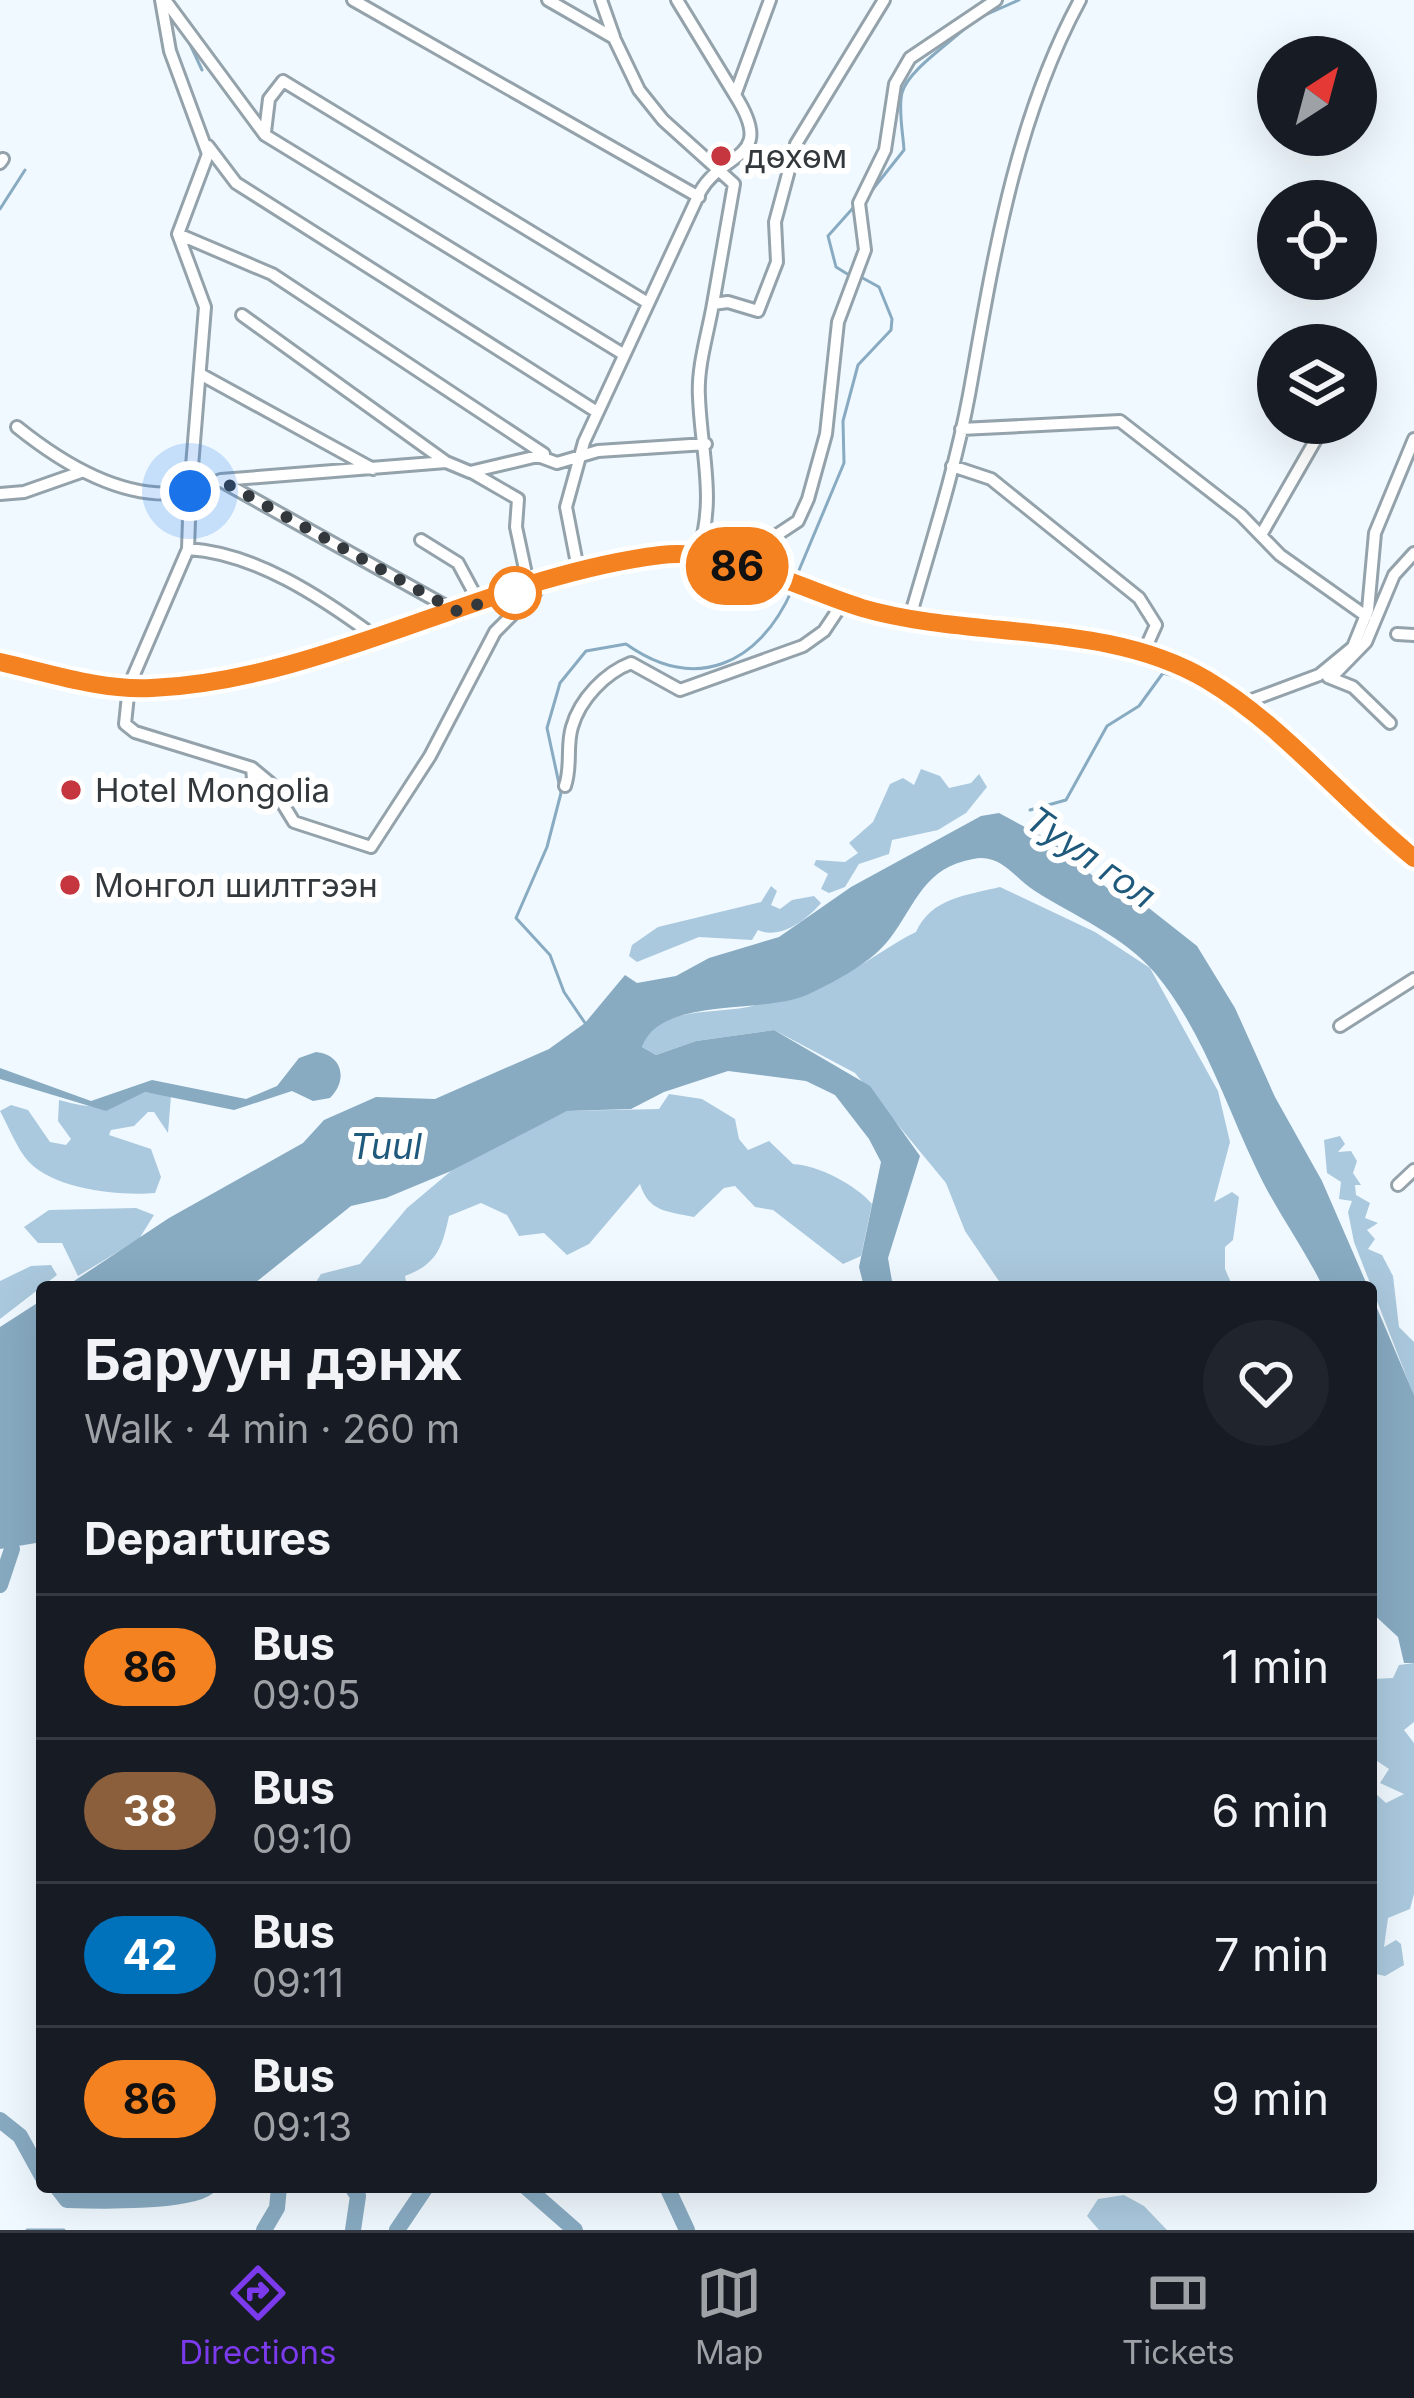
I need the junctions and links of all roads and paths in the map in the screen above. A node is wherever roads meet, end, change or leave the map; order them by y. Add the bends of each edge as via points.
1 (163, 0) edge
2 (352, 0) edge
3 (548, 0) edge
4 (601, 0) edge
5 (677, 0) edge
6 (770, 0) edge
7 (884, 0) edge
8 (997, 0) edge
9 (1081, 0) edge
10 (614, 38) junction
11 (735, 95) junction
12 (265, 135) junction
13 (206, 144) junction
14 (716, 171) junction
15 (699, 197) junction
16 (178, 234) junction
17 (648, 303) junction
18 (713, 304) junction
19 (242, 315) dead end
20 (623, 354) junction
21 (200, 374) junction
22 (597, 412) junction
23 (17, 427) dead end
24 (961, 429) junction
25 (1414, 440) edge
26 (1313, 444) edge
27 (706, 445) junction
28 (579, 460) junction
29 (446, 462) junction
30 (557, 463) junction
31 (952, 466) junction
32 (376, 470) junction
33 (81, 472) junction
34 (470, 472) junction
35 (220, 480) junction
36 (190, 491) junction
37 (0, 494) edge
38 (1261, 535) junction
39 (421, 540) dead end
40 (758, 548) dead end
41 (188, 549) junction
42 (1414, 553) edge
43 (697, 556) junction
44 (579, 574) junction
45 (536, 587) junction
46 (844, 601) junction
47 (480, 604) junction
48 (456, 611) junction
49 (1366, 616) junction
50 (910, 617) junction
51 (1397, 634) dead end
52 (1414, 635) edge
53 (374, 636) junction
54 (1142, 656) junction
55 (0, 662) edge
56 (1325, 677) junction
57 (129, 686) junction
58 (1241, 704) junction
59 (1390, 723) dead end
60 (565, 787) dead end
61 (1414, 858) edge
62 (1414, 979) edge
63 (1340, 1026) dead end
64 (1414, 1170) edge
65 (1398, 1185) dead end

1 - 12 street
1 - 13 street via 170,51
2 - 15 street
3 - 10 street
4 - 10 street
5 - 11 street
6 - 11 street
7 - 18 street via 796,144 776,222 777,262 758,311
8 - 40 street via 910,58 895,84 886,151 859,203 865,250 838,322 826,434 808,499 798,521
9 - 24 street via 1050,63 1006,195
10 - 14 street via 639,90
11 - 14 street via 751,121 751,139 731,166
12 - 17 street via 268,99 283,80
12 - 20 street
13 - 16 street
13 - 22 street via 236,183
14 - 15 street
14 - 18 street via 734,184 734,203
15 - 17 street
16 - 21 street via 205,307
16 - 30 street via 272,274
17 - 20 street
18 - 27 street via 698,394
19 - 29 street
20 - 22 street
21 - 32 street
21 - 36 street
22 - 28 street
23 - 33 street
24 - 31 street
24 - 38 street via 1120,422
25 - 49 street via 1375,532
26 - 38 street
27 - 28 street via 598,451
27 - 43 street via 708,525
28 - 30 street
28 - 44 street via 566,507
29 - 32 street
29 - 34 street
30 - 34 street via 538,456
31 - 50 street
31 - 54 street via 991,479 1139,598 1156,625
32 - 35 street
33 - 36 street via 147,492
33 - 37 street
34 - 45 street via 518,499 516,527
35 - 36 street
35 - 48 street
36 - 41 street
38 - 49 street
39 - 47 street via 458,563
41 - 53 street via 277,575
41 - 57 street
42 - 56 street via 1394,575 1366,642
43 - 44 main road via 664,554
43 - 46 main road
44 - 45 main road
45 - 47 main road
45 - 57 street via 496,632 371,847 294,822 270,783 253,773 135,732 125,724
46 - 50 main road
46 - 60 street via 803,646 680,690 631,663 606,673 572,727
47 - 48 main road
48 - 53 main road
49 - 56 street
50 - 54 main road
51 - 52 street
53 - 57 main road via 232,678
54 - 58 main road via 1207,680
55 - 57 main road
56 - 58 street
56 - 59 street via 1353,687
58 - 61 main road
62 - 63 street
64 - 65 street

